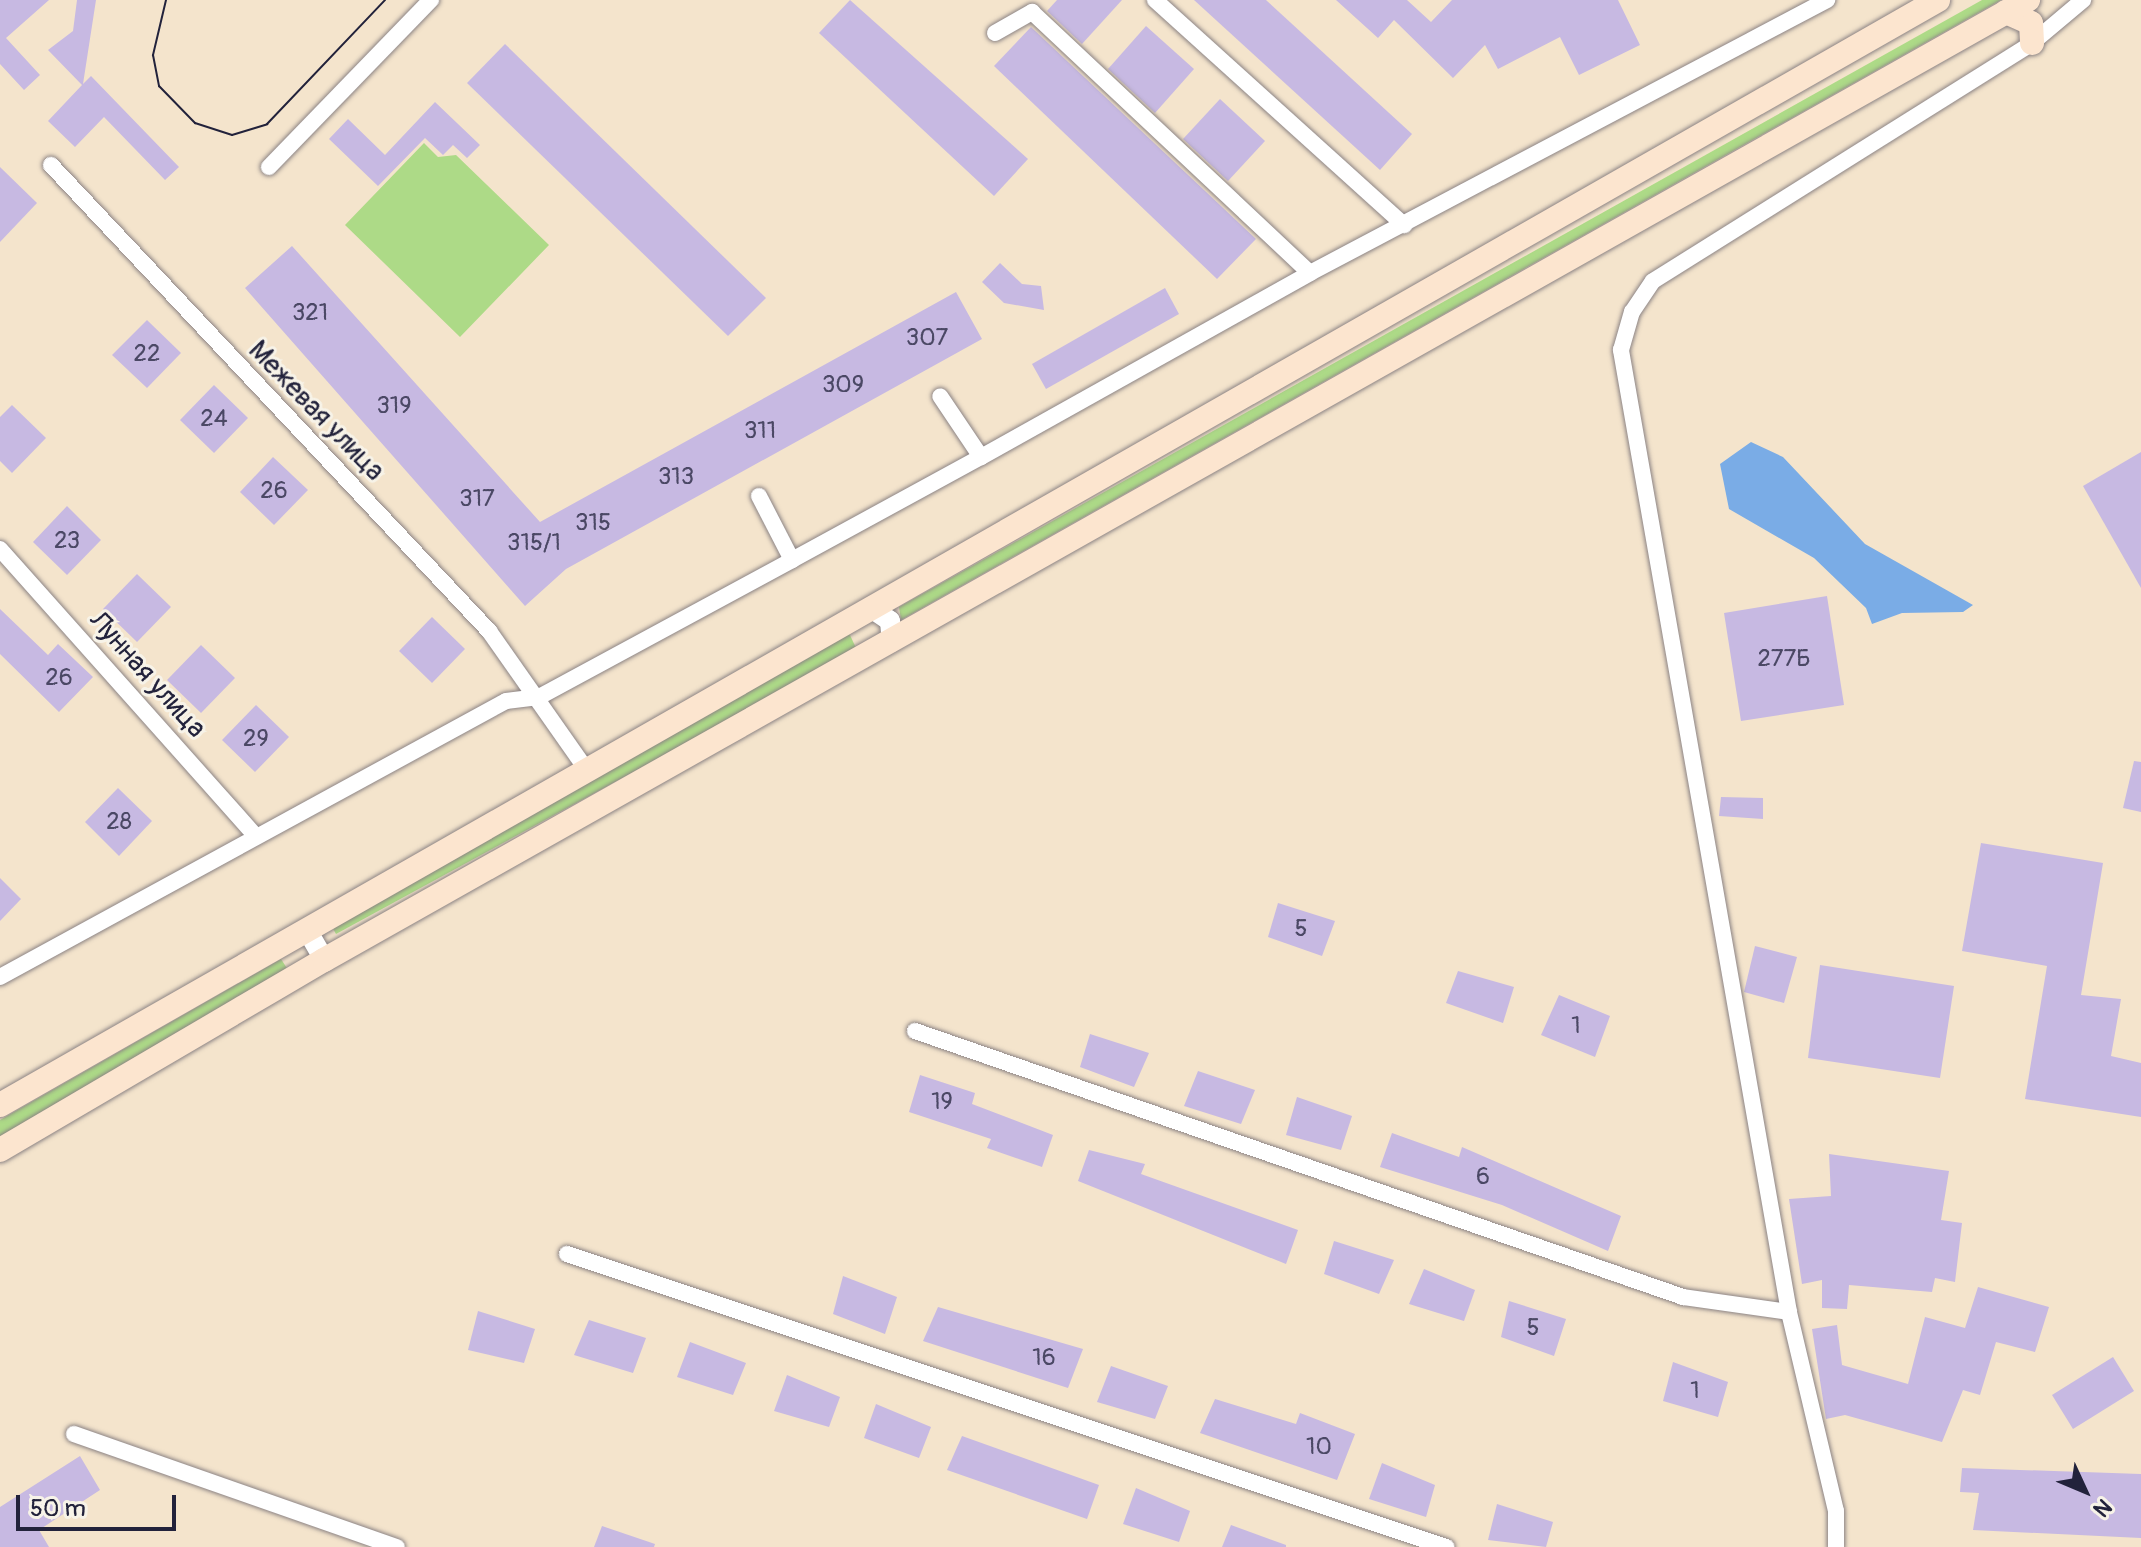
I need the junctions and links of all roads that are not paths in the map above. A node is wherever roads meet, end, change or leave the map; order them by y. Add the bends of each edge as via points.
1 (431, 0) edge
2 (1155, 0) edge
3 (1827, 0) edge
4 (1938, 0) edge
5 (2028, 0) edge
6 (2083, 0) edge
7 (2006, 12) junction
8 (995, 33) dead end
9 (2032, 43) junction
10 (51, 165) dead end
11 (269, 167) dead end
12 (1404, 225) junction
13 (1310, 273) junction
14 (940, 396) dead end
15 (981, 457) junction
16 (759, 496) dead end
17 (0, 549) edge
18 (792, 560) junction
19 (871, 608) junction
20 (892, 642) junction
21 (539, 697) junction
22 (588, 772) junction
23 (256, 836) junction
24 (307, 930) junction
25 (324, 960) junction
26 (0, 977) edge
27 (915, 1031) dead end
28 (0, 1105) edge
29 (0, 1150) edge
30 (567, 1254) dead end
31 (1789, 1312) junction
32 (74, 1434) dead end
33 (397, 1547) edge
34 (1446, 1547) edge
35 (1836, 1547) edge

1 - 11 street
2 - 12 street
3 - 12 street
4 - 19 main road
5 - 7 main road
6 - 9 street
7 - 9 main road via 2031,23
7 - 20 main road
8 - 13 street via 1032,12
9 - 31 street via 1653,281 1632,312 1621,350
10 - 21 street, Межевая улица via 489,631
12 - 13 street
13 - 15 street
14 - 15 street
15 - 18 street
16 - 18 street
17 - 23 street, Лунная улица
18 - 21 street
19 - 20 street via 890,621
19 - 22 main road
20 - 25 main road
21 - 22 street, Межевая улица
21 - 23 street via 506,701
22 - 24 main road
23 - 26 street
24 - 25 street
24 - 28 main road
25 - 29 main road
27 - 31 street via 1683,1297
30 - 34 street
31 - 35 street via 1836,1511
32 - 33 street

